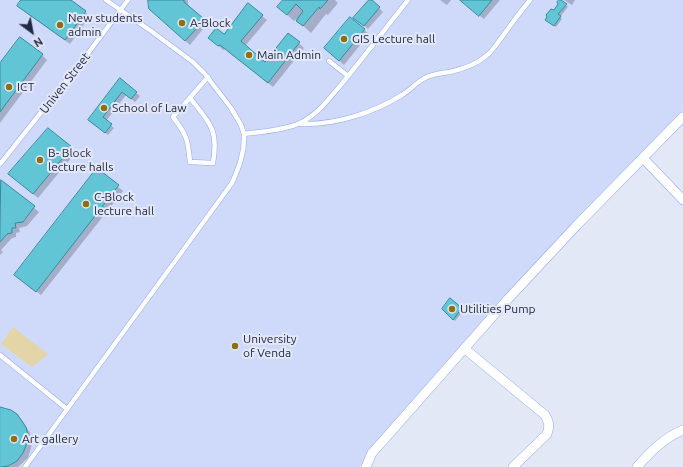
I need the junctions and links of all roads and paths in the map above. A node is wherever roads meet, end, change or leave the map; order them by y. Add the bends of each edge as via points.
1 (106, 0) edge
2 (128, 0) edge
3 (408, 0) edge
4 (530, 0) edge
5 (120, 10) junction
6 (329, 61) dead end
7 (348, 76) junction
8 (208, 77) junction
9 (190, 98) junction
10 (683, 117) edge
11 (299, 124) junction
12 (244, 134) junction
13 (643, 158) junction
14 (0, 164) edge
15 (683, 200) edge
16 (465, 348) junction
17 (0, 355) edge
18 (67, 409) junction
19 (683, 430) edge
20 (25, 467) edge
21 (366, 467) edge
22 (513, 467) edge
23 (637, 467) edge

1 - 5 lane
2 - 5 lane, Univen Street
3 - 7 lane
4 - 11 lane via 487,55 478,61 453,71 427,77 380,108 341,120
5 - 8 lane via 193,62
5 - 14 lane, Univen Street
6 - 7 lane
7 - 11 lane via 320,109
8 - 9 lane
8 - 12 lane via 231,108
9 - 9 lane via 207,118 214,132 213,163 190,162 189,142 173,117
10 - 13 street
11 - 12 lane
12 - 18 lane via 239,166 218,205
13 - 15 street
13 - 16 street via 558,244
16 - 21 street via 372,453
16 - 22 street via 545,415 549,422 546,434
17 - 18 lane
18 - 20 lane
19 - 23 street via 658,444

